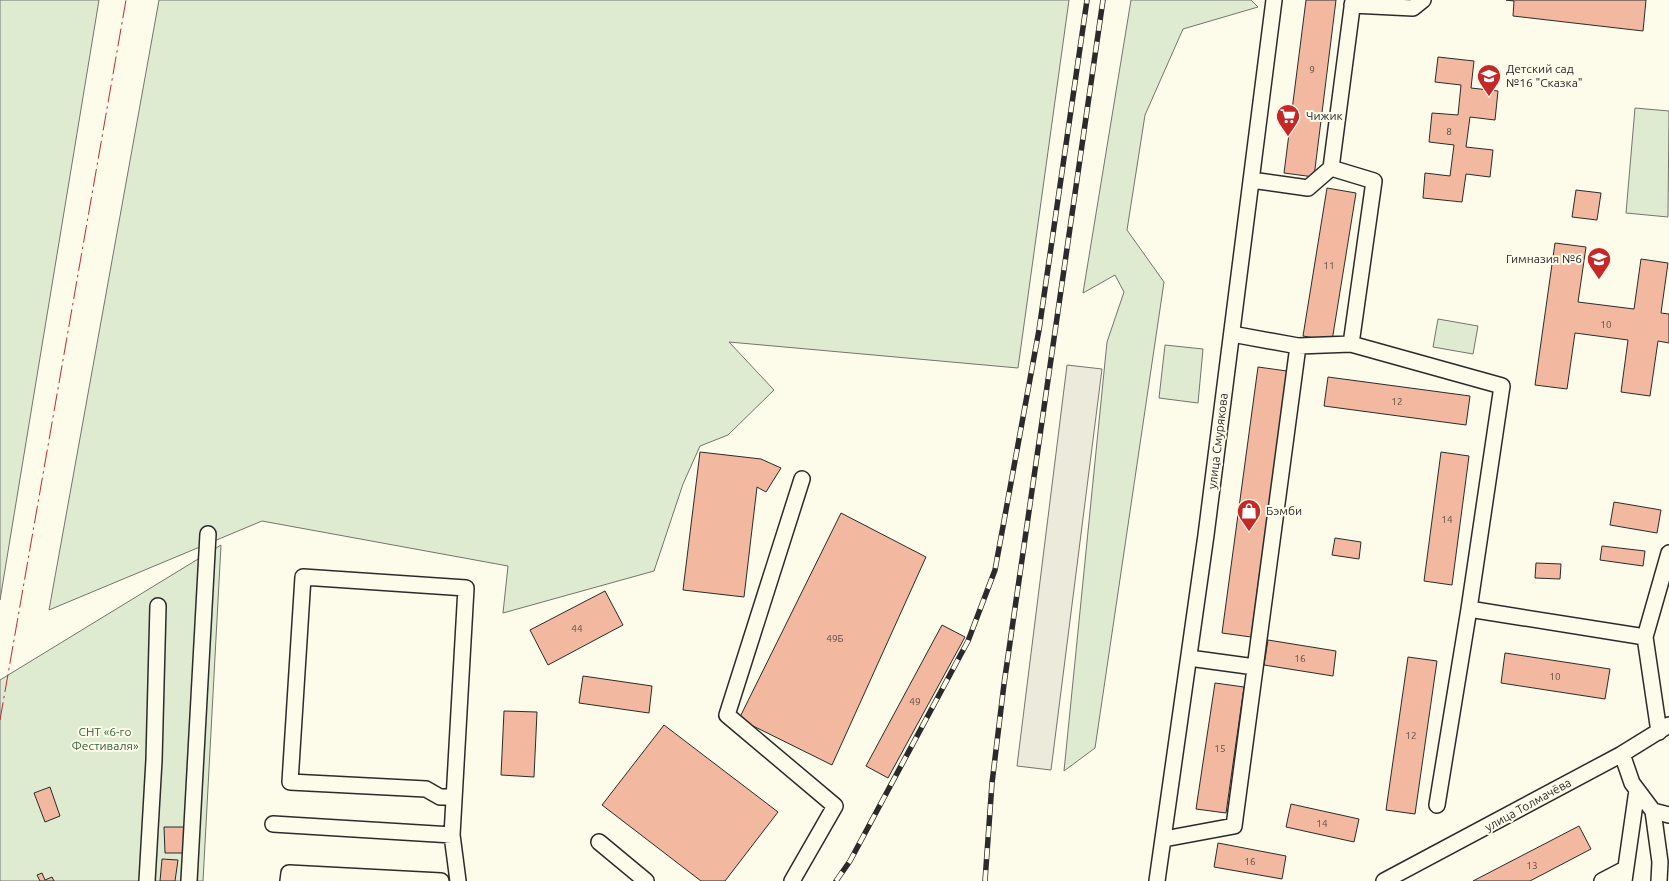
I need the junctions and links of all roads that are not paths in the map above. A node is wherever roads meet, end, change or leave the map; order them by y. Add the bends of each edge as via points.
1 (1274, 0) edge
2 (1423, 0) edge
3 (1353, 2) edge
4 (1331, 168) junction
5 (1251, 180) junction
6 (1232, 334) junction
7 (1351, 344) junction
8 (1298, 346) junction
9 (802, 479) dead end
10 (208, 534) dead end
11 (1669, 553) edge
12 (158, 606) dead end
13 (1469, 609) junction
14 (1645, 637) junction
15 (1189, 658) junction
16 (1254, 667) junction
17 (1664, 729) edge
18 (1622, 754) junction
19 (1636, 790) junction
20 (454, 797) junction
21 (1437, 805) dead end
22 (1653, 812) junction
23 (1669, 815) edge
24 (274, 824) dead end
25 (452, 835) junction
26 (1164, 839) junction
27 (599, 842) dead end
28 (1660, 862) junction
29 (1625, 875) edge
30 (1669, 877) edge
31 (147, 881) edge
32 (189, 881) edge
33 (288, 881) edge
34 (441, 881) edge
35 (458, 881) edge
36 (646, 881) edge
37 (792, 881) edge
38 (1157, 881) edge
39 (1384, 881) edge
40 (1602, 881) edge
41 (1659, 881) edge

1 - 5 street, улица Смурякова
2 - 3 street via 1414,8
3 - 4 street
4 - 5 street via 1308,188
4 - 7 street via 1374,182
5 - 6 street, улица Смурякова
6 - 8 street
6 - 15 street, улица Смурякова
7 - 8 street
7 - 13 street via 1502,386
8 - 16 street
9 - 37 street via 727,715 835,806
10 - 32 street
11 - 14 street
12 - 31 street
13 - 14 street
13 - 21 street
14 - 17 street
15 - 16 street
15 - 26 street, улица Смурякова
16 - 26 street via 1234,826
17 - 18 street, улица Толмачёва
18 - 19 street
18 - 39 street, улица Толмачёва
19 - 22 street
19 - 29 street
20 - 20 street via 466,588 303,577 290,782 426,789 440,798
20 - 25 street
22 - 23 street
22 - 28 street
24 - 25 street
25 - 35 street
26 - 38 street, улица Смурякова
27 - 36 street
28 - 30 street
28 - 41 street
29 - 40 street
33 - 34 street via 289,873

